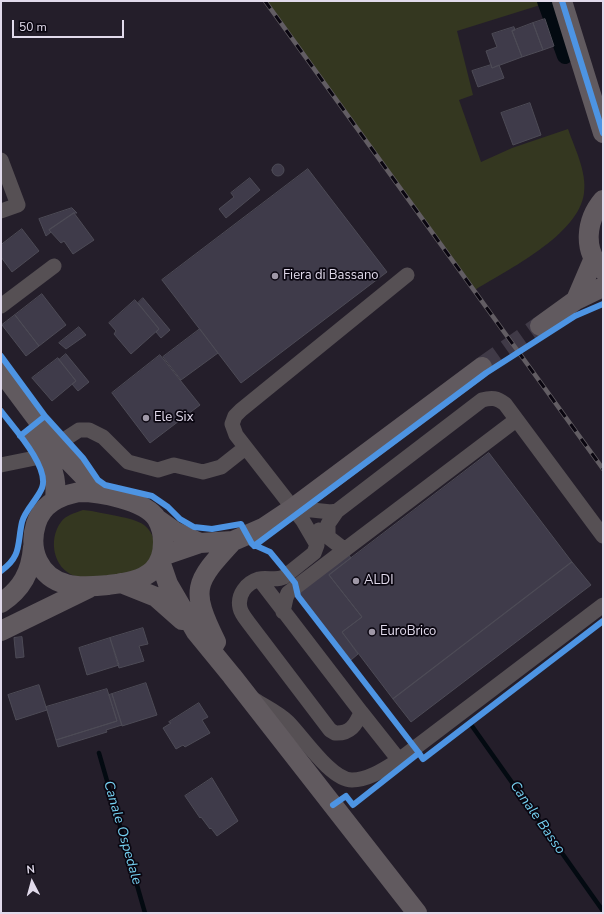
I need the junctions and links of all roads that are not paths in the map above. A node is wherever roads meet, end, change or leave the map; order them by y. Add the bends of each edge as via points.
1 (562, 1) edge
2 (603, 133) edge
3 (2, 166) edge
4 (603, 200) edge
5 (1, 211) edge
6 (598, 264) edge
7 (54, 266) dead end
8 (407, 276) dead end
9 (603, 287) edge
10 (576, 300) junction
11 (1, 306) edge
12 (540, 326) tunnel mouth
13 (482, 367) tunnel mouth
14 (1, 372) edge
15 (1, 392) edge
16 (516, 420) junction
17 (245, 448) junction
18 (53, 452) junction
19 (1, 465) edge
20 (100, 494) junction
21 (55, 499) junction
22 (337, 511) junction
23 (298, 515) junction
24 (157, 519) junction
25 (328, 536) junction
26 (603, 536) edge
27 (233, 541) junction
28 (200, 543) junction
29 (33, 547) junction
30 (347, 548) junction
31 (161, 559) junction
32 (259, 579) junction
33 (120, 583) junction
34 (93, 586) junction
35 (1, 603) edge
36 (603, 605) edge
37 (283, 612) junction
38 (1, 630) edge
39 (196, 632) junction
40 (232, 676) junction
41 (245, 693) junction
42 (361, 712) junction
43 (399, 760) junction
44 (417, 913) edge

1 - 2 main road
3 - 5 lane via 18,205
4 - 6 main road via 595,210 589,225 589,242
6 - 10 main road
7 - 11 lane
8 - 17 lane via 235,416 232,424
9 - 10 main road
10 - 12 main road
13 - 23 main road
14 - 18 main road
15 - 18 main road
16 - 22 lane via 499,399 482,400
16 - 26 lane
16 - 30 lane
17 - 18 lane via 222,467 203,472 174,465 158,470 128,462 103,437 83,430
17 - 23 lane
18 - 19 lane via 40,458
18 - 20 main road
18 - 21 main road
20 - 21 main road via 79,492
20 - 24 main road via 135,503
21 - 29 main road via 40,514 33,535
22 - 23 lane
22 - 25 lane via 328,524
23 - 25 lane
23 - 27 main road
23 - 32 lane via 316,541 314,553 280,579
24 - 28 main road via 174,531
24 - 31 main road via 163,538
25 - 30 lane
27 - 28 main road
27 - 40 main road via 207,570 199,594 202,613
28 - 31 main road
29 - 34 main road via 40,567 57,581 67,585
29 - 35 main road via 32,562 23,583
30 - 37 lane via 288,593
31 - 33 main road via 154,570 145,576
31 - 39 main road via 168,584
32 - 37 lane
32 - 42 lane via 240,594 240,609 330,730 334,733 346,732 357,723
33 - 34 main road
33 - 39 main road via 156,597
34 - 38 main road
36 - 43 lane
37 - 42 lane
39 - 40 main road
40 - 41 main road
41 - 43 lane via 287,721 333,772 344,779 353,780 377,773
41 - 44 main road
42 - 43 lane

